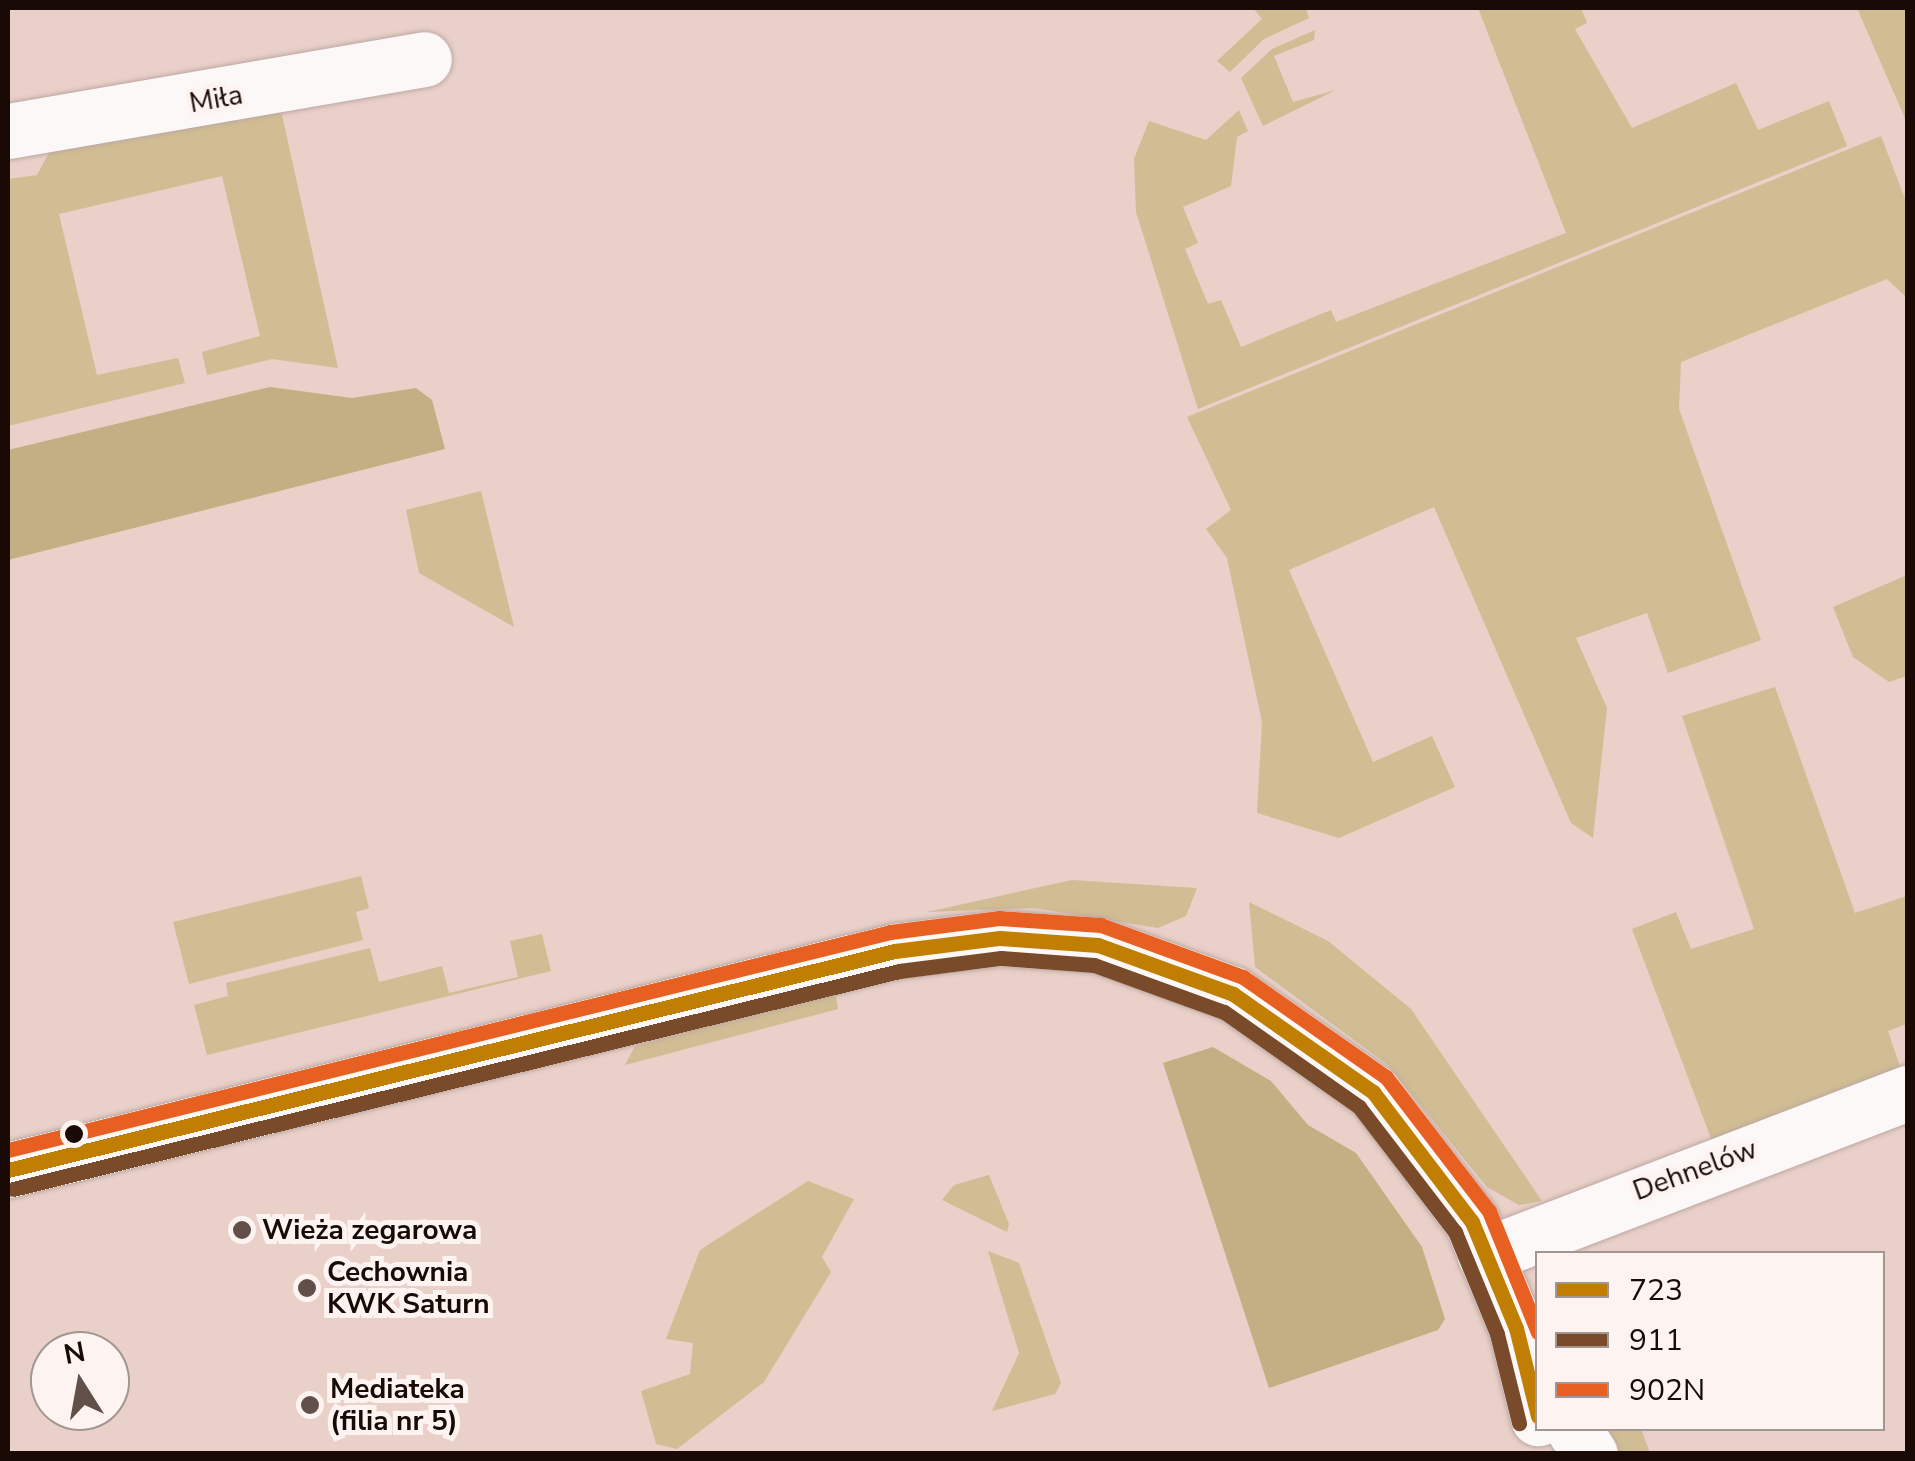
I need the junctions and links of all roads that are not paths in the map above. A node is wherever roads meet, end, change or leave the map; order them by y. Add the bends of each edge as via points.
1 (424, 59) dead end
2 (8, 131) edge
3 (1908, 1093) edge
4 (8, 1170) edge
5 (1485, 1255) junction
6 (1531, 1365) edge
7 (1535, 1395) edge
8 (1575, 1431) edge
9 (1590, 1454) edge

1 - 2 street, Miła
3 - 5 street, Dehnelów
4 - 5 street via 895,951 1064,940 1198,978 1318,1046 1422,1148
5 - 6 street
6 - 7 street
8 - 9 street

